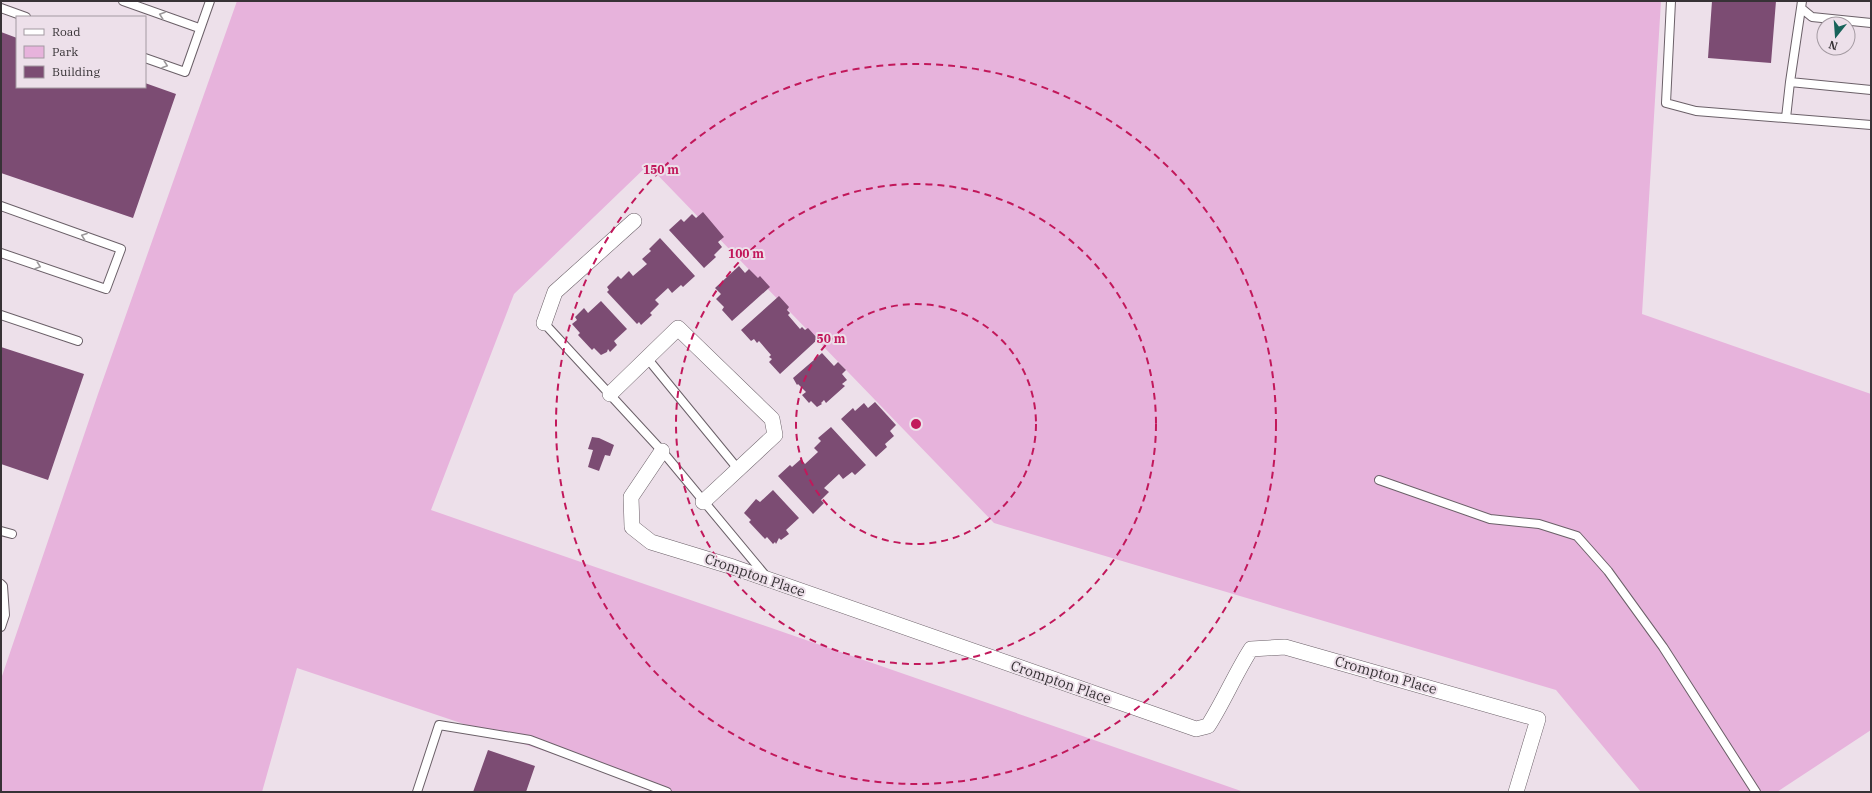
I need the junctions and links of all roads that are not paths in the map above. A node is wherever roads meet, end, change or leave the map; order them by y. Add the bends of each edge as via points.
1 (123, 1) edge
2 (210, 1) edge
3 (1671, 1) edge
4 (1802, 5) edge
5 (1, 8) edge
6 (23, 16) edge
7 (1871, 23) edge
8 (199, 28) junction
9 (146, 58) edge
10 (1790, 82) junction
11 (1871, 90) edge
12 (1786, 118) junction
13 (1871, 125) edge
14 (1, 206) edge
15 (634, 221) dead end
16 (1, 253) edge
17 (1, 314) edge
18 (544, 323) joint
19 (78, 341) dead end
20 (647, 358) junction
21 (610, 394) junction
22 (662, 451) junction
23 (738, 469) junction
24 (1379, 480) dead end
25 (703, 502) junction
26 (1, 531) edge
27 (12, 534) dead end
28 (768, 579) junction
29 (1, 584) edge
30 (1, 626) edge
31 (417, 792) edge
32 (666, 792) edge
33 (1516, 792) edge
34 (1756, 792) edge

8 -> 1 lane
2 - 8 lane
3 - 12 lane via 1666,103 1696,111
4 - 7 lane via 1812,18
4 - 10 lane
5 - 6 lane
9 -> 8 lane via 185,72
10 - 11 lane
10 - 12 lane
12 - 13 lane
16 -> 14 lane via 106,289 121,249
15 - 18 street via 555,292
17 - 19 lane
18 - 21 lane
20 - 21 street
20 - 23 lane
20 - 23 street via 678,328 772,419 775,435
21 - 22 lane
22 - 25 lane
22 - 28 street, Crompton Place via 632,497 632,526 651,542
23 - 25 street
24 - 34 lane via 1490,519 1539,524 1577,536 1608,571 1663,647
25 - 28 lane
26 - 27 lane
28 - 33 street, Crompton Place via 1196,729 1208,726 1251,648 1285,647 1538,718
29 - 30 lane via 5,615
31 - 32 lane via 439,725 530,740

